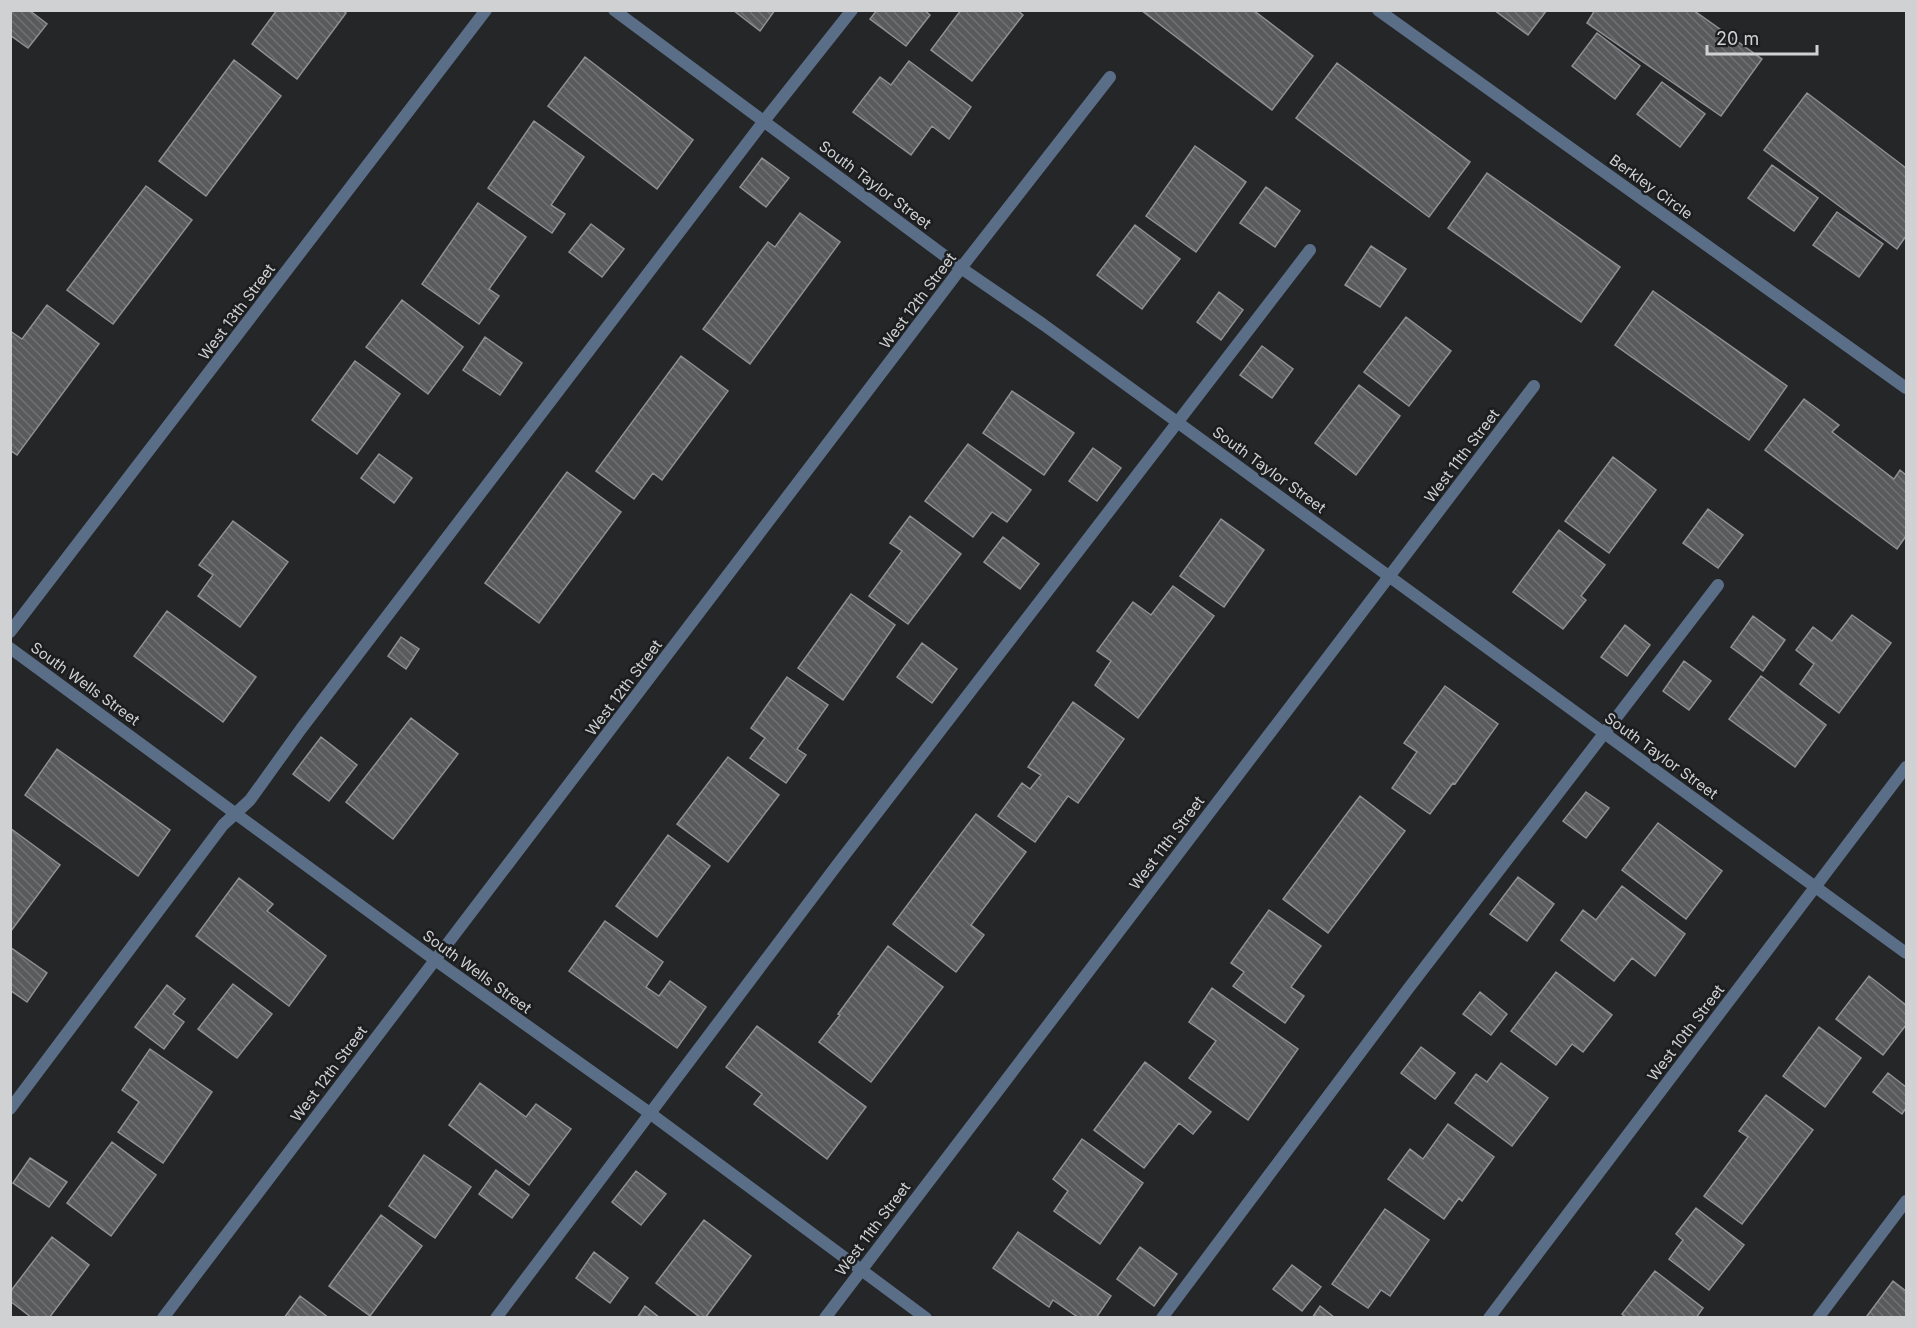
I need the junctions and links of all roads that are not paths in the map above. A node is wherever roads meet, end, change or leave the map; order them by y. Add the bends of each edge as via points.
1 (486, 10) edge
2 (614, 10) edge
3 (852, 10) edge
4 (1378, 10) edge
5 (1110, 77) dead end
6 (764, 121) junction
7 (1311, 250) dead end
8 (961, 268) junction
9 (1534, 386) dead end
10 (1906, 388) edge
11 (1178, 422) junction
12 (1389, 577) junction
13 (1718, 585) dead end
14 (10, 632) edge
15 (10, 648) edge
16 (1605, 733) junction
17 (1906, 767) edge
18 (236, 813) junction
19 (1816, 887) junction
20 (1906, 953) edge
21 (435, 960) junction
22 (10, 1109) edge
23 (651, 1114) junction
24 (1906, 1201) edge
25 (861, 1269) junction
26 (163, 1317) edge
27 (496, 1317) edge
28 (825, 1317) edge
29 (926, 1317) edge
30 (1162, 1317) edge
31 (1489, 1317) edge
32 (1818, 1317) edge

1 - 14 street, West 13th Street
2 - 6 street, South Taylor Street
3 - 6 street
4 - 10 street, Berkley Circle
5 - 8 street, West 12th Street
6 - 8 street, South Taylor Street
6 - 18 street via 250,800
7 - 11 street
8 - 11 street, South Taylor Street
8 - 21 street, West 12th Street
9 - 12 street, West 11th Street
11 - 12 street, South Taylor Street
11 - 23 street via 844,855
12 - 16 street, South Taylor Street
12 - 25 street, West 11th Street
13 - 16 street
15 - 18 street, South Wells Street
16 - 19 street, South Taylor Street
16 - 30 street
17 - 19 street, West 10th Street
18 - 21 street, South Wells Street
18 - 22 street via 223,825
19 - 20 street, South Taylor Street
19 - 31 street, West 10th Street
21 - 23 street, South Wells Street
21 - 26 street, West 12th Street
23 - 25 street, South Wells Street
23 - 27 street
24 - 32 street
25 - 28 street, West 11th Street
25 - 29 street, South Wells Street

